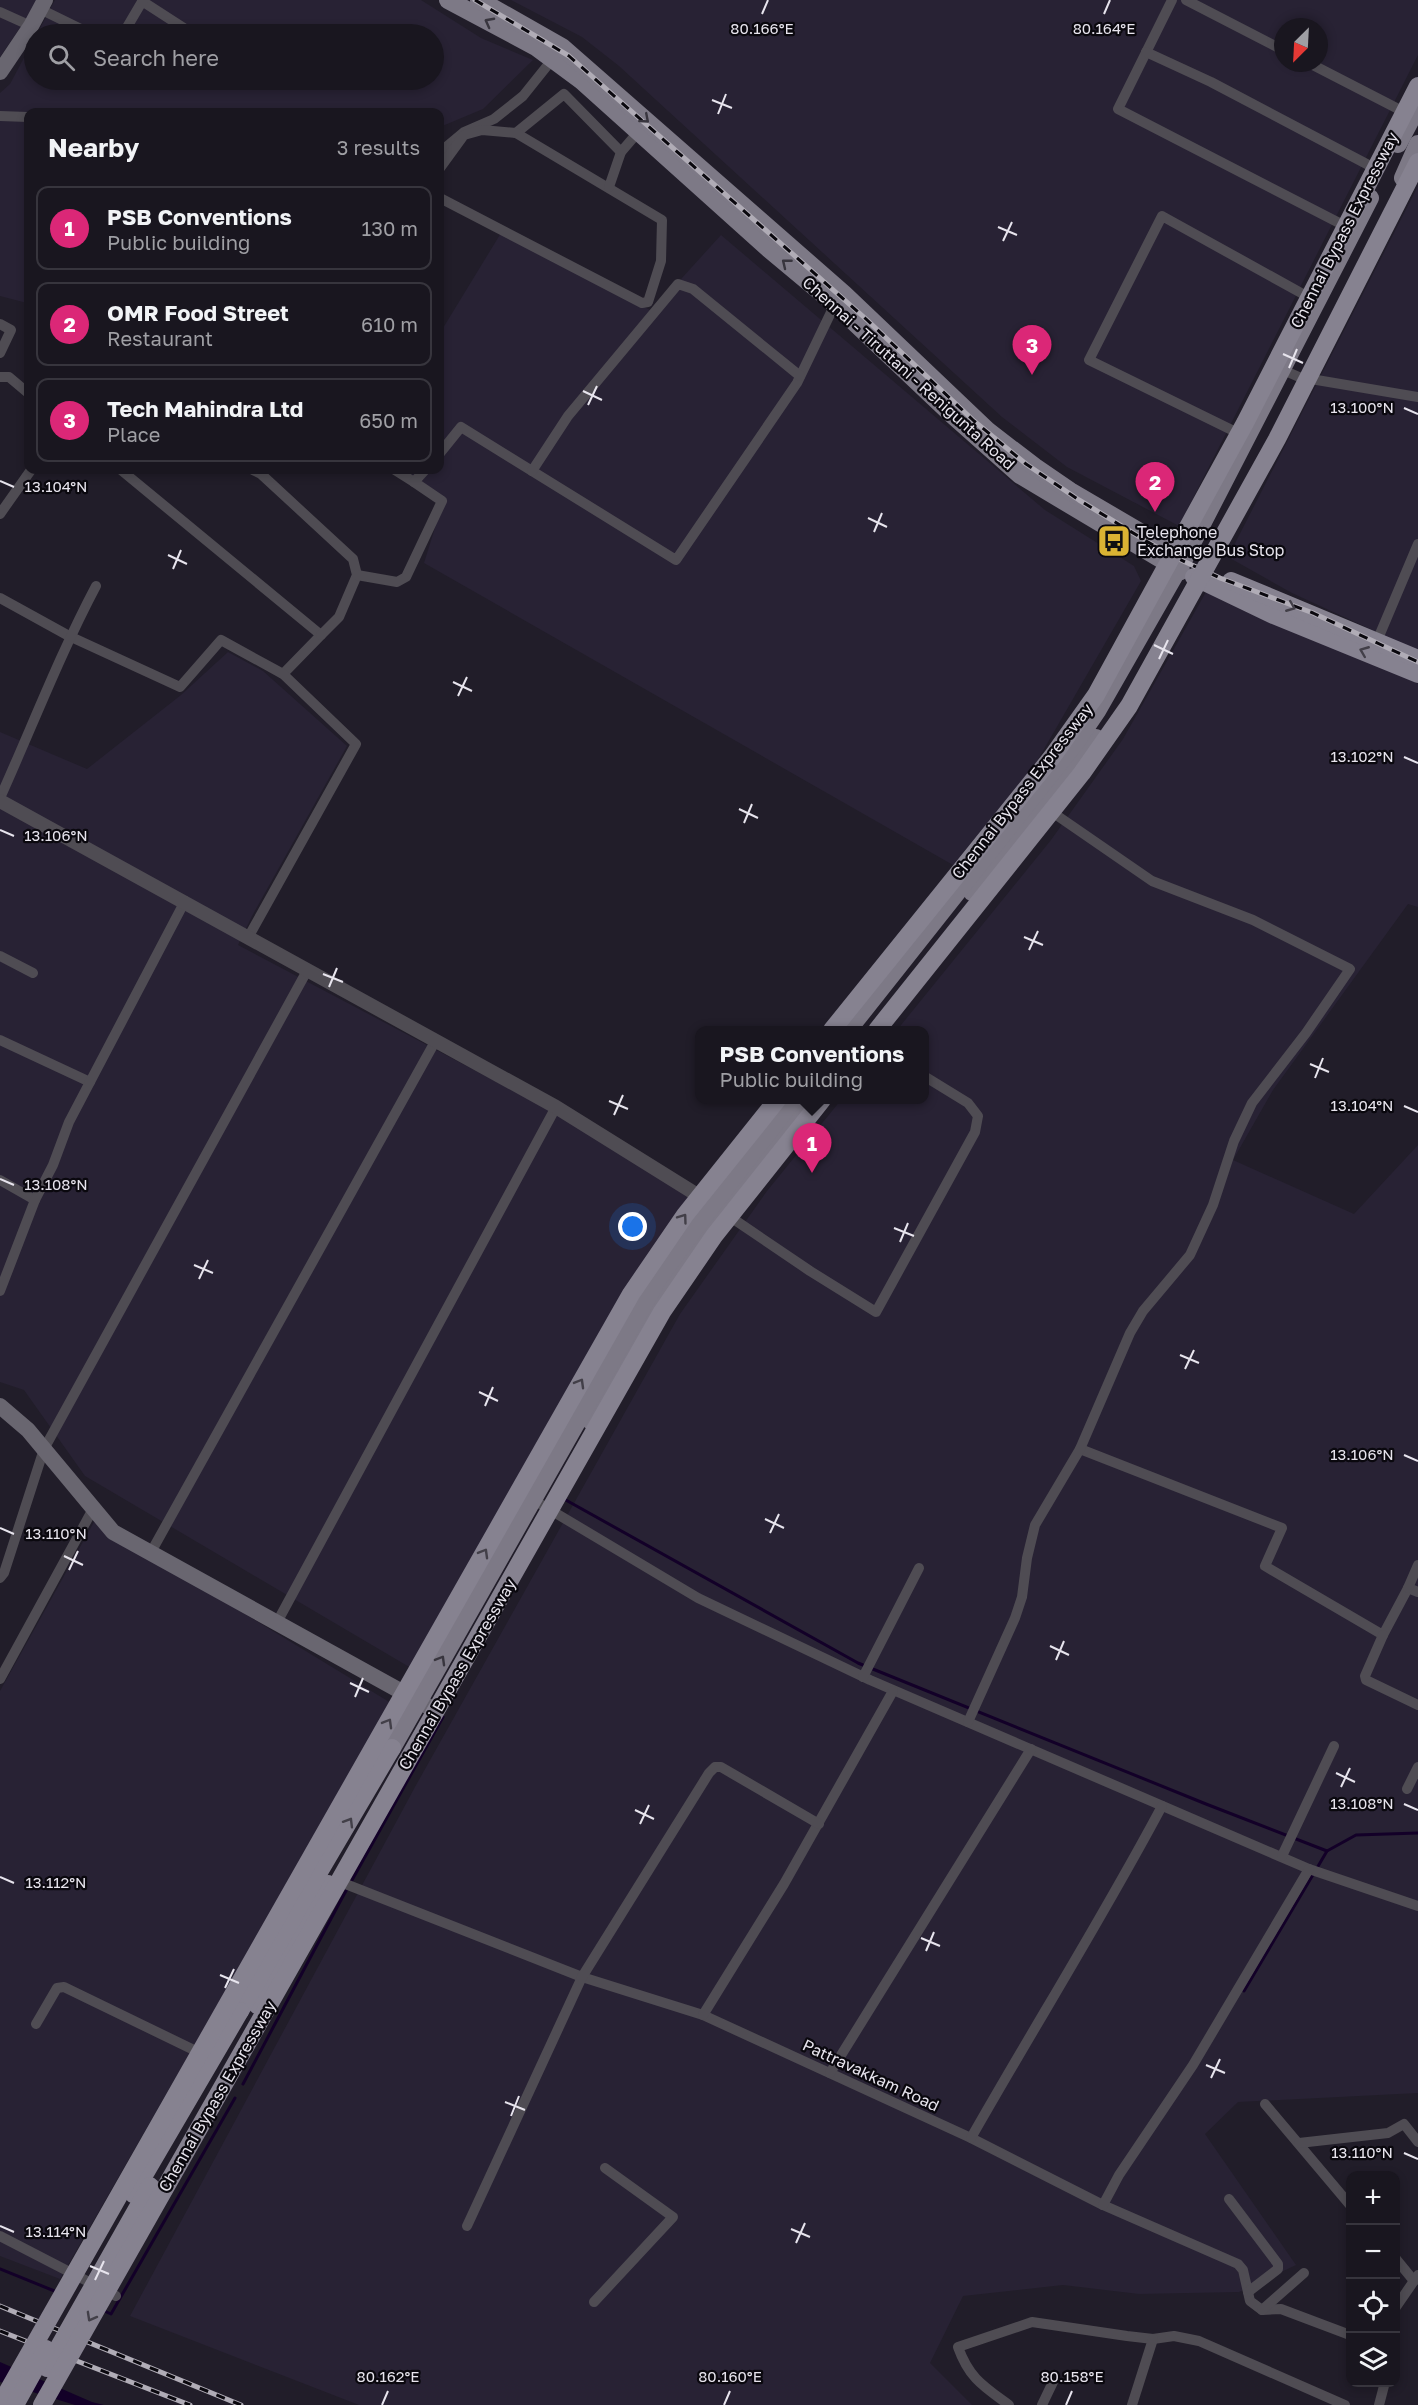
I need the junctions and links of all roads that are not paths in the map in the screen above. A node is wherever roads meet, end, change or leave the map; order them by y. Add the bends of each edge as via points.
1 (478, 0) edge
2 (1172, 0) edge
3 (1186, 0) edge
4 (142, 1) edge
5 (455, 2) edge
6 (43, 4) edge
7 (0, 12) edge
8 (27, 24) edge
9 (32, 24) edge
10 (75, 24) edge
11 (129, 24) edge
12 (178, 24) edge
13 (24, 36) edge
14 (1274, 45) edge
15 (1146, 52) junction
16 (557, 53) junction
17 (0, 72) edge
18 (1328, 72) edge
19 (1418, 86) edge
20 (1416, 114) edge
21 (0, 116) edge
22 (24, 117) edge
23 (639, 131) junction
24 (516, 133) junction
25 (445, 142) edge
26 (621, 152) junction
27 (1417, 152) edge
28 (444, 162) edge
29 (1383, 172) junction
30 (609, 187) junction
31 (444, 200) edge
32 (1354, 230) junction
33 (1317, 302) junction
34 (835, 304) junction
35 (0, 324) edge
36 (0, 353) edge
37 (903, 359) junction
38 (1291, 374) junction
39 (800, 376) junction
40 (0, 377) edge
41 (24, 390) edge
42 (1418, 397) edge
43 (1248, 438) junction
44 (444, 448) edge
45 (532, 471) junction
46 (28, 474) edge
47 (126, 474) edge
48 (263, 474) edge
49 (401, 474) edge
50 (421, 474) edge
51 (414, 482) junction
52 (0, 514) edge
53 (1418, 544) edge
54 (1189, 567) junction
55 (357, 574) junction
56 (96, 586) dead end
57 (0, 597) edge
58 (321, 635) junction
59 (69, 636) junction
60 (1377, 641) junction
61 (1418, 659) edge
62 (283, 674) junction
63 (1418, 674) edge
64 (0, 799) edge
65 (1044, 806) junction
66 (185, 901) junction
67 (249, 936) junction
68 (0, 956) edge
69 (308, 969) junction
70 (33, 973) dead end
71 (835, 1026) edge
72 (851, 1026) edge
73 (865, 1026) edge
74 (880, 1026) edge
75 (0, 1040) edge
76 (436, 1040) junction
77 (929, 1079) edge
78 (90, 1082) junction
79 (774, 1104) edge
80 (790, 1104) edge
81 (804, 1104) edge
82 (819, 1104) edge
83 (556, 1107) junction
84 (0, 1180) edge
85 (35, 1200) junction
86 (716, 1208) junction
87 (0, 1291) edge
88 (0, 1406) edge
89 (44, 1449) junction
90 (1080, 1449) junction
91 (547, 1508) junction
92 (98, 1515) junction
93 (155, 1545) junction
94 (1418, 1565) edge
95 (919, 1568) dead end
96 (0, 1578) edge
97 (1413, 1590) edge
98 (281, 1615) junction
99 (1383, 1635) junction
100 (863, 1677) junction
101 (0, 1679) edge
102 (893, 1691) junction
103 (427, 1700) junction
104 (1418, 1705) edge
105 (972, 1714) junction
106 (1334, 1746) dead end
107 (1031, 1749) junction
108 (398, 1753) junction
109 (1418, 1767) edge
110 (1407, 1789) dead end
111 (1162, 1806) junction
112 (819, 1824) junction
113 (1282, 1856) junction
114 (1309, 1869) junction
115 (348, 1885) junction
116 (1418, 1906) edge
117 (582, 1977) junction
118 (704, 2015) junction
119 (36, 2024) dead end
120 (196, 2051) junction
121 (830, 2073) junction
122 (1264, 2104) dead end
123 (971, 2138) junction
124 (1418, 2142) edge
125 (1299, 2143) junction
126 (605, 2168) dead end
127 (1229, 2199) dead end
128 (1346, 2200) edge
129 (1103, 2205) junction
130 (467, 2226) dead end
131 (0, 2236) edge
132 (1400, 2264) edge
133 (1304, 2272) dead end
134 (1416, 2278) edge
135 (1248, 2292) junction
136 (116, 2296) dead end
137 (1400, 2300) edge
138 (594, 2302) dead end
139 (1262, 2310) junction
140 (1346, 2333) edge
141 (1153, 2339) junction
142 (1053, 2382) dead end
143 (1384, 2387) edge
144 (0, 2390) edge
145 (0, 2405) edge
146 (15, 2405) edge
147 (26, 2405) edge
148 (42, 2405) edge
149 (1009, 2405) edge
150 (1042, 2405) edge
151 (1132, 2405) edge
152 (1345, 2405) edge
153 (1379, 2405) edge

1 - 16 main road, Chennai - Tiruttani - Renigunta Road
2 - 15 street
3 - 14 street
4 - 11 street
4 - 12 street
16 -> 5 main road, Chennai - Tiruttani - Renigunta Road via 536,47
6 - 9 main road
6 - 10 street
7 - 8 street
13 - 17 main road
15 - 29 street
15 - 32 street via 1118,109
16 - 23 main road, Chennai - Tiruttani - Renigunta Road
16 - 25 street via 516,102 494,119
16 -> 37 main road, Chennai - Tiruttani - Renigunta Road via 841,291
18 - 20 street
19 - 71 highway, Chennai Bypass Expressway, bridge via 1245,423 1096,695 1052,757
20 - 29 main road
21 - 22 street
23 - 26 street
34 -> 23 main road, Chennai - Tiruttani - Renigunta Road
24 - 26 street via 564,94
24 - 28 street via 482,130 464,135
24 - 30 street
26 - 30 street
27 - 38 main road
27 - 74 highway, Chennai Bypass Expressway, bridge via 1277,439 1129,706 1082,773
29 - 32 main road
30 - 31 street via 662,220 661,261 645,304
32 - 33 main road
33 - 38 main road
33 - 43 street via 1162,216 1089,360
34 - 37 main road, Chennai - Tiruttani - Renigunta Road
34 - 39 street
35 - 36 street via 11,330
37 - 54 main road, Chennai - Tiruttani - Renigunta Road via 948,411 1020,474
38 - 42 street
38 - 43 main road
38 - 54 main road
39 - 45 street via 676,560
39 - 45 street via 693,289 678,284 568,416
40 - 41 street via 9,377
43 - 54 main road
44 - 45 street via 461,427
46 - 52 street
47 - 58 street
48 - 55 street via 353,559
49 - 51 street
50 - 51 street
51 - 55 street via 442,501 406,577 398,582
53 - 60 street
54 -> 60 highway, Chennai - Tiruttani - Renigunta Road
63 -> 54 highway, Chennai - Tiruttani - Renigunta Road via 1270,614
54 - 65 main road via 1126,695
54 - 72 main road via 1076,742
55 - 58 street via 339,617
56 - 59 street
57 - 59 street
58 - 62 street
59 - 62 street via 180,687 221,640
59 - 64 street
60 - 61 highway, Chennai - Tiruttani - Renigunta Road
62 - 67 street via 356,744
64 - 66 street
65 - 73 main road
65 - 90 street via 1152,880 1253,920 1350,969 1247,1112 1190,1255 1143,1311 1130,1333
66 - 67 street
66 - 78 street
67 - 69 street
68 - 70 street
69 - 76 street
69 - 89 street
75 - 78 street
76 - 83 street
76 - 93 street
77 - 86 street via 968,1103 978,1116 975,1132 876,1312
78 - 85 street
145 -> 79 highway, bridge via 631,1294 685,1215
80 - 86 main road
81 - 86 main road
82 -> 148 highway, Chennai Bypass Expressway, bridge via 714,1236 662,1312
83 - 86 street
83 - 98 street
84 - 85 street
85 - 87 street
86 - 91 main road via 658,1279
88 - 89 main road
89 - 92 main road
89 - 96 street
90 - 99 street via 1282,1528 1264,1566
90 - 105 street via 1035,1525 1022,1597
91 - 100 street via 698,1598
91 - 103 main road
92 - 93 main road
92 - 101 street
92 - 103 main road via 113,1532
93 - 98 main road
94 - 97 street
95 - 100 street
97 - 99 street
98 - 103 main road
99 - 104 street via 1366,1680
100 - 102 street
102 - 105 street
102 - 112 street
103 - 108 main road
105 - 107 street
106 - 113 street
107 - 111 street
107 - 121 street
108 - 115 main road via 407,1773
108 - 120 main road via 368,1751
146 -> 108 highway, bridge via 313,1881
108 - 147 highway, bridge
109 - 110 street
111 - 113 street
111 - 123 street
112 - 117 street via 715,1767
112 - 118 street
113 - 114 street
114 - 116 street
114 - 129 street via 1193,2065
115 - 117 street, Pattravakkam Road
115 - 120 main road via 128,2263 89,2242
117 - 118 street, Pattravakkam Road
117 - 130 street
118 - 121 street, Pattravakkam Road
119 - 120 street via 57,1988 64,1987
121 - 123 street, Pattravakkam Road
122 - 125 street
123 - 129 street, Pattravakkam Road
124 - 125 street via 1404,2124 1388,2133
125 - 128 street
126 - 138 street via 673,2217
127 - 135 street via 1278,2264 1278,2269
129 - 135 street, Pattravakkam Road via 1238,2264
131 - 136 street
132 - 134 street
133 - 139 street
134 - 137 street
135 - 139 street, Pattravakkam Road via 1250,2301
139 - 140 street via 1281,2309
141 - 149 street via 1032,2322 958,2347 975,2380
141 - 151 street
141 - 152 street via 1173,2336 1199,2341
142 - 150 street
143 - 153 street
144 - 147 street

